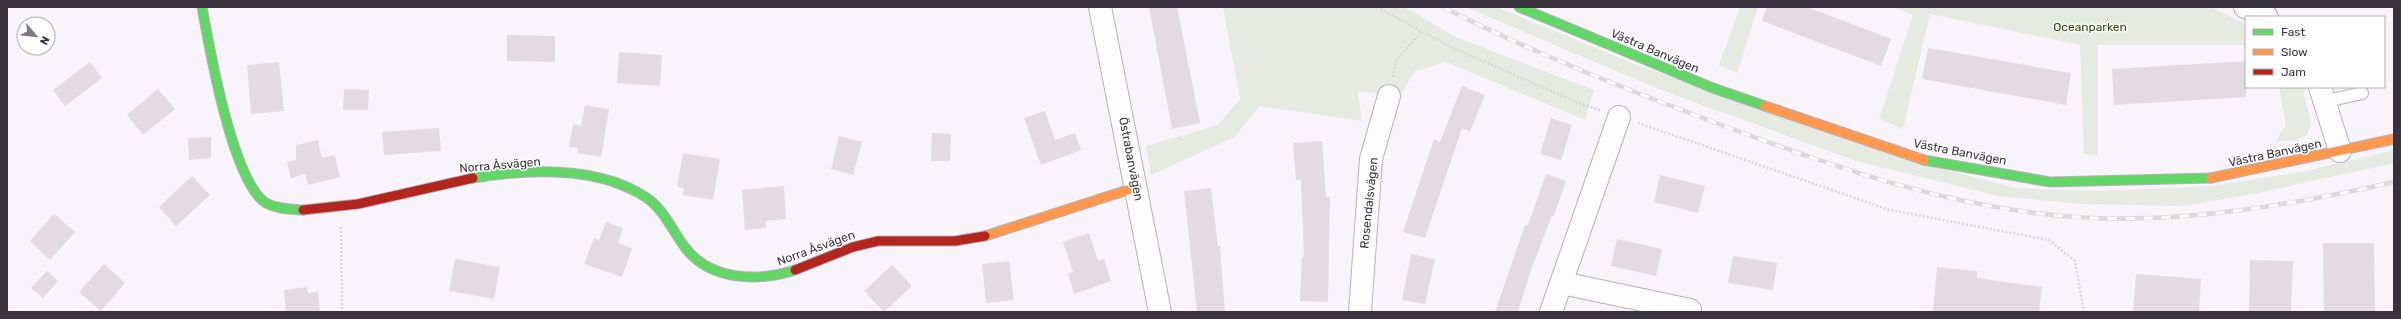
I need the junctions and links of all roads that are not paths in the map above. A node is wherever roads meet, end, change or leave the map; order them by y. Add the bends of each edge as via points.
1 (202, 7) edge
2 (1100, 7) edge
3 (1519, 7) edge
4 (2245, 7) edge
5 (2265, 16) edge
6 (2322, 94) edge
7 (2362, 94) dead end
8 (1389, 96) road end
9 (1619, 117) road end
10 (2394, 139) edge
11 (2340, 151) junction
12 (1137, 187) junction
13 (1562, 283) junction
14 (1690, 310) dead end
15 (1160, 312) edge
16 (1360, 312) edge
17 (1551, 312) edge

1 - 12 street, Norra Åsvägen via 215,73 245,177 255,194 265,202 283,209 310,210 340,206 460,180 538,172 574,176 625,188 649,200 697,260 730,276 756,278 778,276 867,242 889,239 939,242 967,240 1015,228 1100,197
2 - 12 street, Östrabanvägen
3 - 11 street, Västra Banvägen via 1713,88 1920,159 2050,182 2216,178
4 - 5 street
6 - 7 lane
6 - 11 street
8 - 16 street, Rosendalsvägen via 1371,159
9 - 13 street
10 - 11 street, Västra Banvägen
12 - 15 street, Östrabanvägen
13 - 14 street
13 - 17 street

